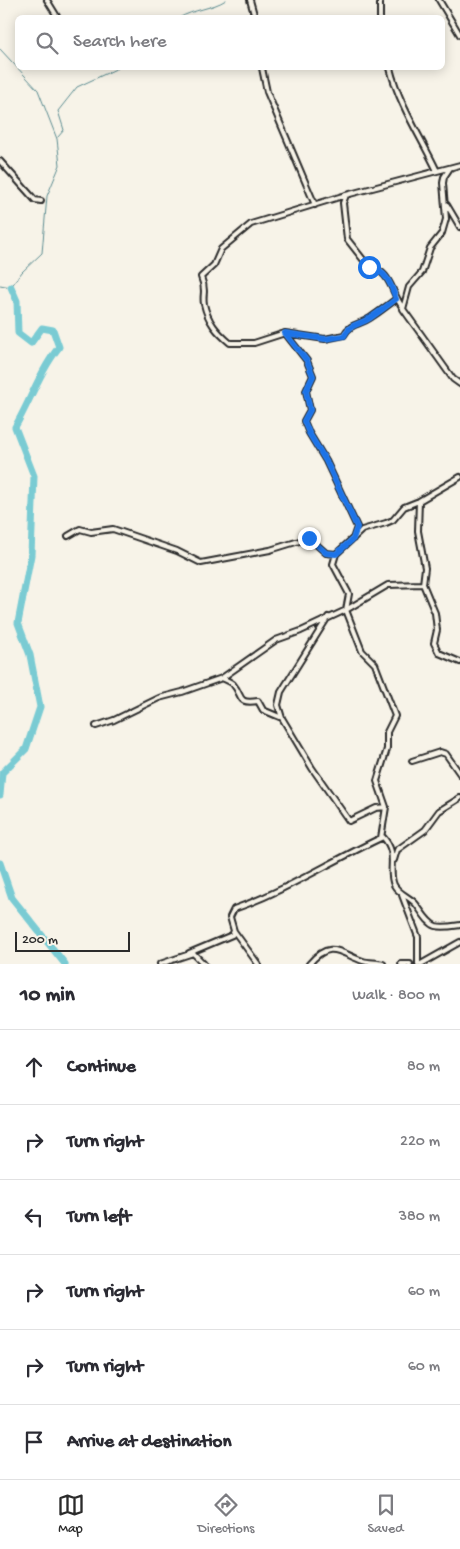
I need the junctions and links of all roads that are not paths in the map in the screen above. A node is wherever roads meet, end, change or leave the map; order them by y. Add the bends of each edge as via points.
1 (47, 0) edge
2 (250, 0) edge
3 (380, 0) edge
4 (439, 0) edge
5 (56, 15) edge
6 (254, 15) edge
7 (380, 15) edge
8 (460, 35) edge
9 (262, 70) edge
10 (391, 70) edge
11 (0, 160) edge
12 (460, 165) edge
13 (451, 167) junction
14 (437, 170) junction
15 (346, 195) junction
16 (41, 201) dead end
17 (445, 203) junction
18 (315, 204) junction
19 (460, 227) edge
20 (396, 299) junction
21 (403, 309) junction
22 (285, 333) junction
23 (460, 384) edge
24 (460, 477) edge
25 (420, 501) junction
26 (68, 536) dead end
27 (353, 539) junction
28 (336, 554) junction
29 (422, 584) junction
30 (346, 610) junction
31 (328, 617) junction
32 (460, 662) edge
33 (222, 678) junction
34 (282, 718) junction
35 (96, 726) dead end
36 (412, 761) dead end
37 (460, 774) edge
38 (460, 798) edge
39 (386, 807) junction
40 (381, 838) junction
41 (394, 860) junction
42 (401, 892) junction
43 (460, 926) edge
44 (234, 931) junction
45 (460, 942) edge
46 (188, 953) junction
47 (160, 964) edge
48 (204, 964) edge
49 (258, 964) edge
50 (309, 964) edge
51 (383, 964) edge
52 (401, 964) edge
53 (410, 964) edge
54 (420, 964) edge

1 - 5 street
2 - 6 street
3 - 7 street
4 - 8 street
9 - 18 street via 267,92
10 - 14 street via 408,115
11 - 16 street via 35,200
12 - 13 street
13 - 14 street
13 - 17 street via 444,177
14 - 15 street
15 - 18 street
15 - 20 street via 343,203 347,239 369,267 378,268 385,275
17 - 19 street
17 - 21 street via 446,219 442,232 430,248 422,272 409,287
18 - 22 street via 251,224 221,249 214,265 202,277 206,289 204,302 213,328 230,343 254,343
20 - 21 street
20 - 22 street via 348,329 344,336 325,339
21 - 23 street
22 - 27 street via 307,361 313,376 306,391 310,410 304,421 357,527
24 - 25 street
25 - 27 street via 404,507 393,520 362,530
25 - 29 street via 418,531 425,568
26 - 28 street via 80,529 91,532 113,529 177,551 201,563 270,550 309,538 326,553
27 - 28 street
28 - 30 street via 332,564 349,594
29 - 30 street via 388,585
29 - 32 street via 435,613 437,630 434,643 438,653
30 - 31 street
30 - 39 street via 362,651 375,664 395,716 387,732 387,749 376,781
31 - 33 street via 301,632 276,640
31 - 34 street via 281,692 278,705
33 - 34 street via 233,684 241,700 258,701 264,710
33 - 35 street via 159,698
34 - 39 street via 349,821 376,808
36 - 37 street via 440,752 446,754
38 - 41 street via 439,811 425,830 397,850
39 - 40 street
40 - 41 street via 385,839
40 - 44 street via 260,900 234,909 230,917
41 - 42 street via 393,884
42 - 43 street via 432,924
42 - 54 street via 418,937
44 - 46 street via 229,937
44 - 49 street
45 - 54 street
46 - 47 street
46 - 48 street via 198,956
50 - 51 street via 328,950 339,949 364,962
52 - 53 street

